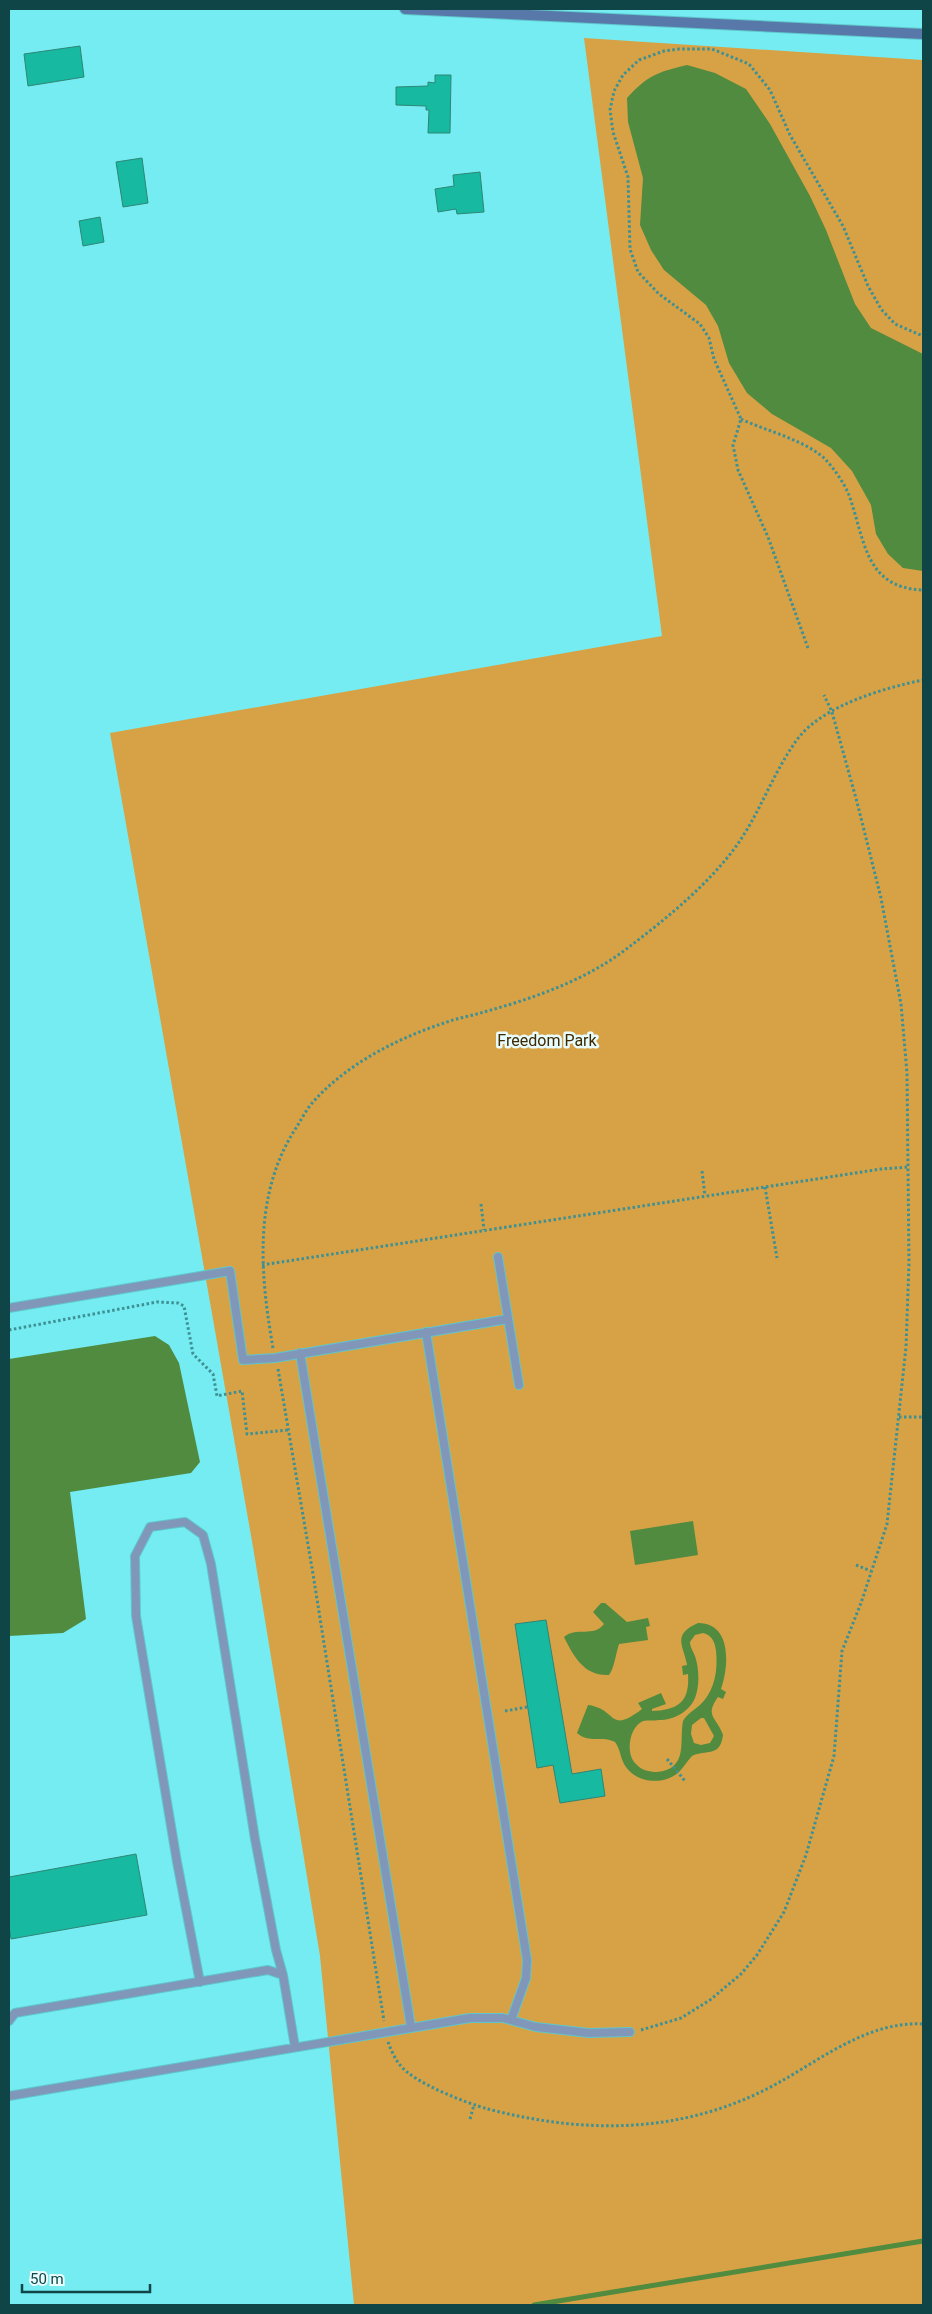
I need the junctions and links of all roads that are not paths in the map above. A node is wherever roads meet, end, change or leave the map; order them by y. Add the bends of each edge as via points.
1 (405, 9) edge
2 (923, 34) edge
3 (498, 1257) dead end
4 (9, 1308) edge
5 (508, 1319) junction
6 (426, 1332) junction
7 (300, 1354) junction
8 (519, 1385) dead end
9 (283, 1975) junction
10 (200, 1982) junction
11 (511, 2020) junction
12 (9, 2021) edge
13 (412, 2027) junction
14 (630, 2032) road end
15 (295, 2046) junction
16 (9, 2096) edge

1 - 2 street
3 - 5 lane
4 - 7 lane via 230,1271 243,1360
5 - 6 lane
5 - 8 lane
6 - 7 lane
6 - 11 lane via 527,1960 526,1978
7 - 13 lane
9 - 10 lane via 268,1970
9 - 10 lane via 255,1838 211,1564 203,1535 185,1522 150,1527 135,1556 136,1616
9 - 15 lane
10 - 12 lane via 15,2013
11 - 13 lane via 470,2018
11 - 14 lane via 536,2027 589,2033
13 - 15 lane
15 - 16 lane

